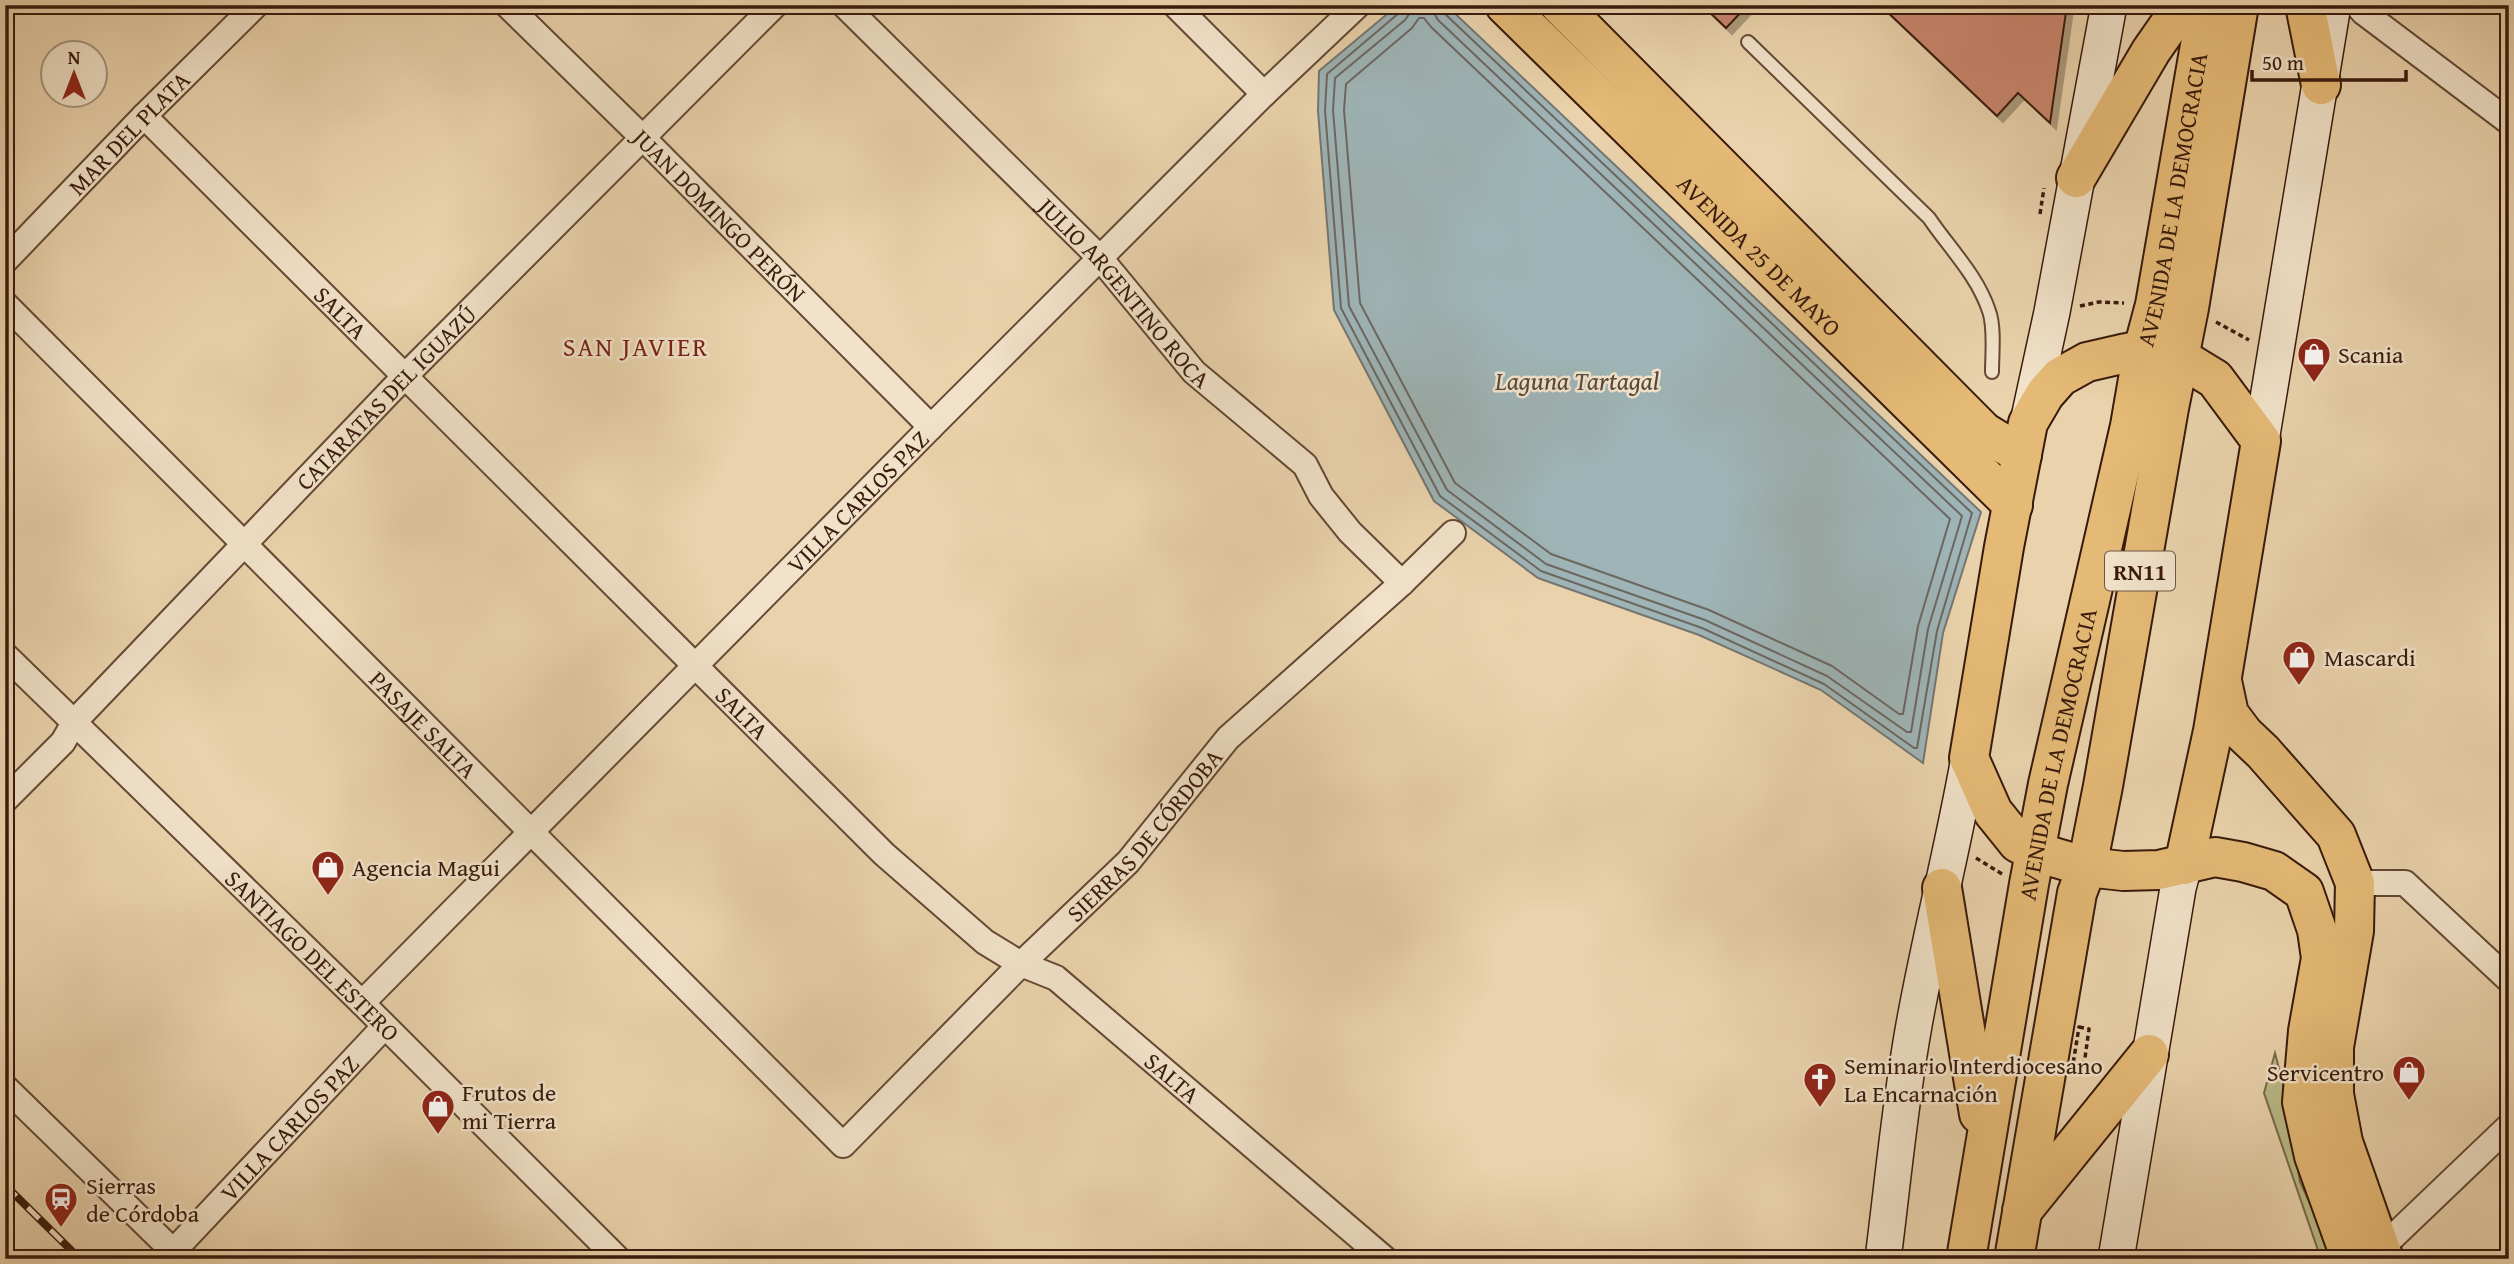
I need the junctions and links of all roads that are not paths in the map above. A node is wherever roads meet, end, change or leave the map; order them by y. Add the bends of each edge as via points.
1 (256, 5) edge
2 (507, 5) edge
3 (775, 5) edge
4 (844, 5) edge
5 (1175, 5) edge
6 (1358, 5) edge
7 (1505, 5) edge
8 (1560, 5) edge
9 (2109, 5) edge
10 (2183, 5) edge
11 (2207, 5) edge
12 (2239, 5) edge
13 (2305, 5) edge
14 (2333, 5) edge
15 (2357, 5) edge
16 (1748, 42) dead end
17 (2321, 85) junction
18 (1264, 93) junction
19 (144, 116) junction
20 (2509, 122) edge
21 (643, 138) junction
22 (2076, 178) junction
23 (1100, 258) junction
24 (5, 261) edge
25 (5, 304) edge
26 (2161, 354) junction
27 (1992, 372) dead end
28 (405, 376) junction
29 (932, 427) junction
30 (2025, 439) junction
31 (2262, 441) junction
32 (2013, 505) junction
33 (1453, 533) dead end
34 (244, 543) junction
35 (1402, 583) junction
36 (5, 655) edge
37 (695, 665) junction
38 (2222, 679) junction
39 (75, 721) junction
40 (1969, 758) junction
41 (5, 800) edge
42 (530, 832) junction
43 (2036, 852) junction
44 (2184, 865) junction
45 (2087, 867) junction
46 (2355, 883) junction
47 (1942, 888) junction
48 (1021, 964) junction
49 (2509, 980) edge
50 (362, 1003) junction
51 (384, 1027) junction
52 (2149, 1054) junction
53 (5, 1087) edge
54 (2509, 1126) edge
55 (843, 1145) joint
56 (1983, 1157) junction
57 (2021, 1212) junction
58 (175, 1257) edge
59 (2371, 1257) edge
60 (618, 1259) edge
61 (1385, 1259) edge
62 (1883, 1259) edge
63 (1966, 1259) edge
64 (2014, 1259) edge
65 (2116, 1259) edge

1 - 19 street, MAR DEL PLATA
2 - 21 street, JUAN DOMINGO PERÓN
3 - 21 street, CATARATAS DEL IGUAZÚ
4 - 23 street, JULIO ARGENTINO ROCA
5 - 18 street
6 - 18 street, VILLA CARLOS PAZ
7 - 32 main road, AVENIDA 25 DE MAYO
8 - 30 main road, AVENIDA 25 DE MAYO via 1984,432
9 - 22 street
10 - 22 main road
11 - 26 main road, AVENIDA DE LA DEMOCRACIA / RN11 via 2155,305
12 - 26 main road, AVENIDA DE LA DEMOCRACIA / RN11
13 - 17 main road
14 - 17 street
15 - 20 street
16 - 27 lane via 1929,218 1970,270 1990,313
17 - 31 street
18 - 23 street, VILLA CARLOS PAZ
19 - 24 street, MAR DEL PLATA
19 - 28 street, SALTA
21 - 28 street, CATARATAS DEL IGUAZÚ
21 - 29 street, JUAN DOMINGO PERÓN
22 - 30 street
23 - 29 street, VILLA CARLOS PAZ
23 - 35 street, JULIO ARGENTINO ROCA via 1194,372 1305,465 1321,496 1350,532
25 - 34 street, PASAJE SALTA
26 - 30 main road via 2087,362 2060,377 2045,394
26 - 31 main road via 2215,379
26 - 43 main road, AVENIDA DE LA DEMOCRACIA / RN11 via 2130,426
26 - 45 main road, AVENIDA DE LA DEMOCRACIA / RN11
28 - 34 street, CATARATAS DEL IGUAZÚ
28 - 37 street, SALTA
29 - 37 street, VILLA CARLOS PAZ
30 - 32 main road
31 - 38 main road
32 - 40 main road
33 - 35 street, SIERRAS DE CÓRDOBA
34 - 39 street, CATARATAS DEL IGUAZÚ
34 - 42 street, PASAJE SALTA
35 - 48 street, SIERRAS DE CÓRDOBA via 1228,738 1128,862
36 - 39 street, SANTIAGO DEL ESTERO
37 - 42 street, VILLA CARLOS PAZ
37 - 48 street, SALTA via 884,854 985,942
38 - 44 main road
38 - 46 main road via 2229,714 2336,835
39 - 41 street, CATARATAS DEL IGUAZÚ via 62,741
39 - 50 street, SANTIAGO DEL ESTERO
40 - 43 main road via 1993,812 2018,843
40 - 47 street
42 - 50 street, VILLA CARLOS PAZ
42 - 55 street, PASAJE SALTA
43 - 45 main road
43 - 56 main road, AVENIDA DE LA DEMOCRACIA / RN11
44 - 45 main road via 2159,870
44 - 52 street
44 - 59 main road via 2215,857 2243,862 2274,870 2304,892 2318,930 2321,958 2302,1102 2314,1156
45 - 57 main road, AVENIDA DE LA DEMOCRACIA / RN11 via 2077,893
46 - 49 street via 2404,883
46 - 59 main road via 2354,931 2334,1047 2334,1094
47 - 56 main road
47 - 62 street via 1910,1049
48 - 55 street, SIERRAS DE CÓRDOBA
48 - 61 street, SALTA via 1056,978
50 - 51 street, SANTIAGO DEL ESTERO
51 - 58 street, VILLA CARLOS PAZ
51 - 60 street, SANTIAGO DEL ESTERO
52 - 57 main road
52 - 65 street
53 - 58 street
54 - 59 street
56 - 63 main road, AVENIDA DE LA DEMOCRACIA / RN11
57 - 64 main road, AVENIDA DE LA DEMOCRACIA / RN11

